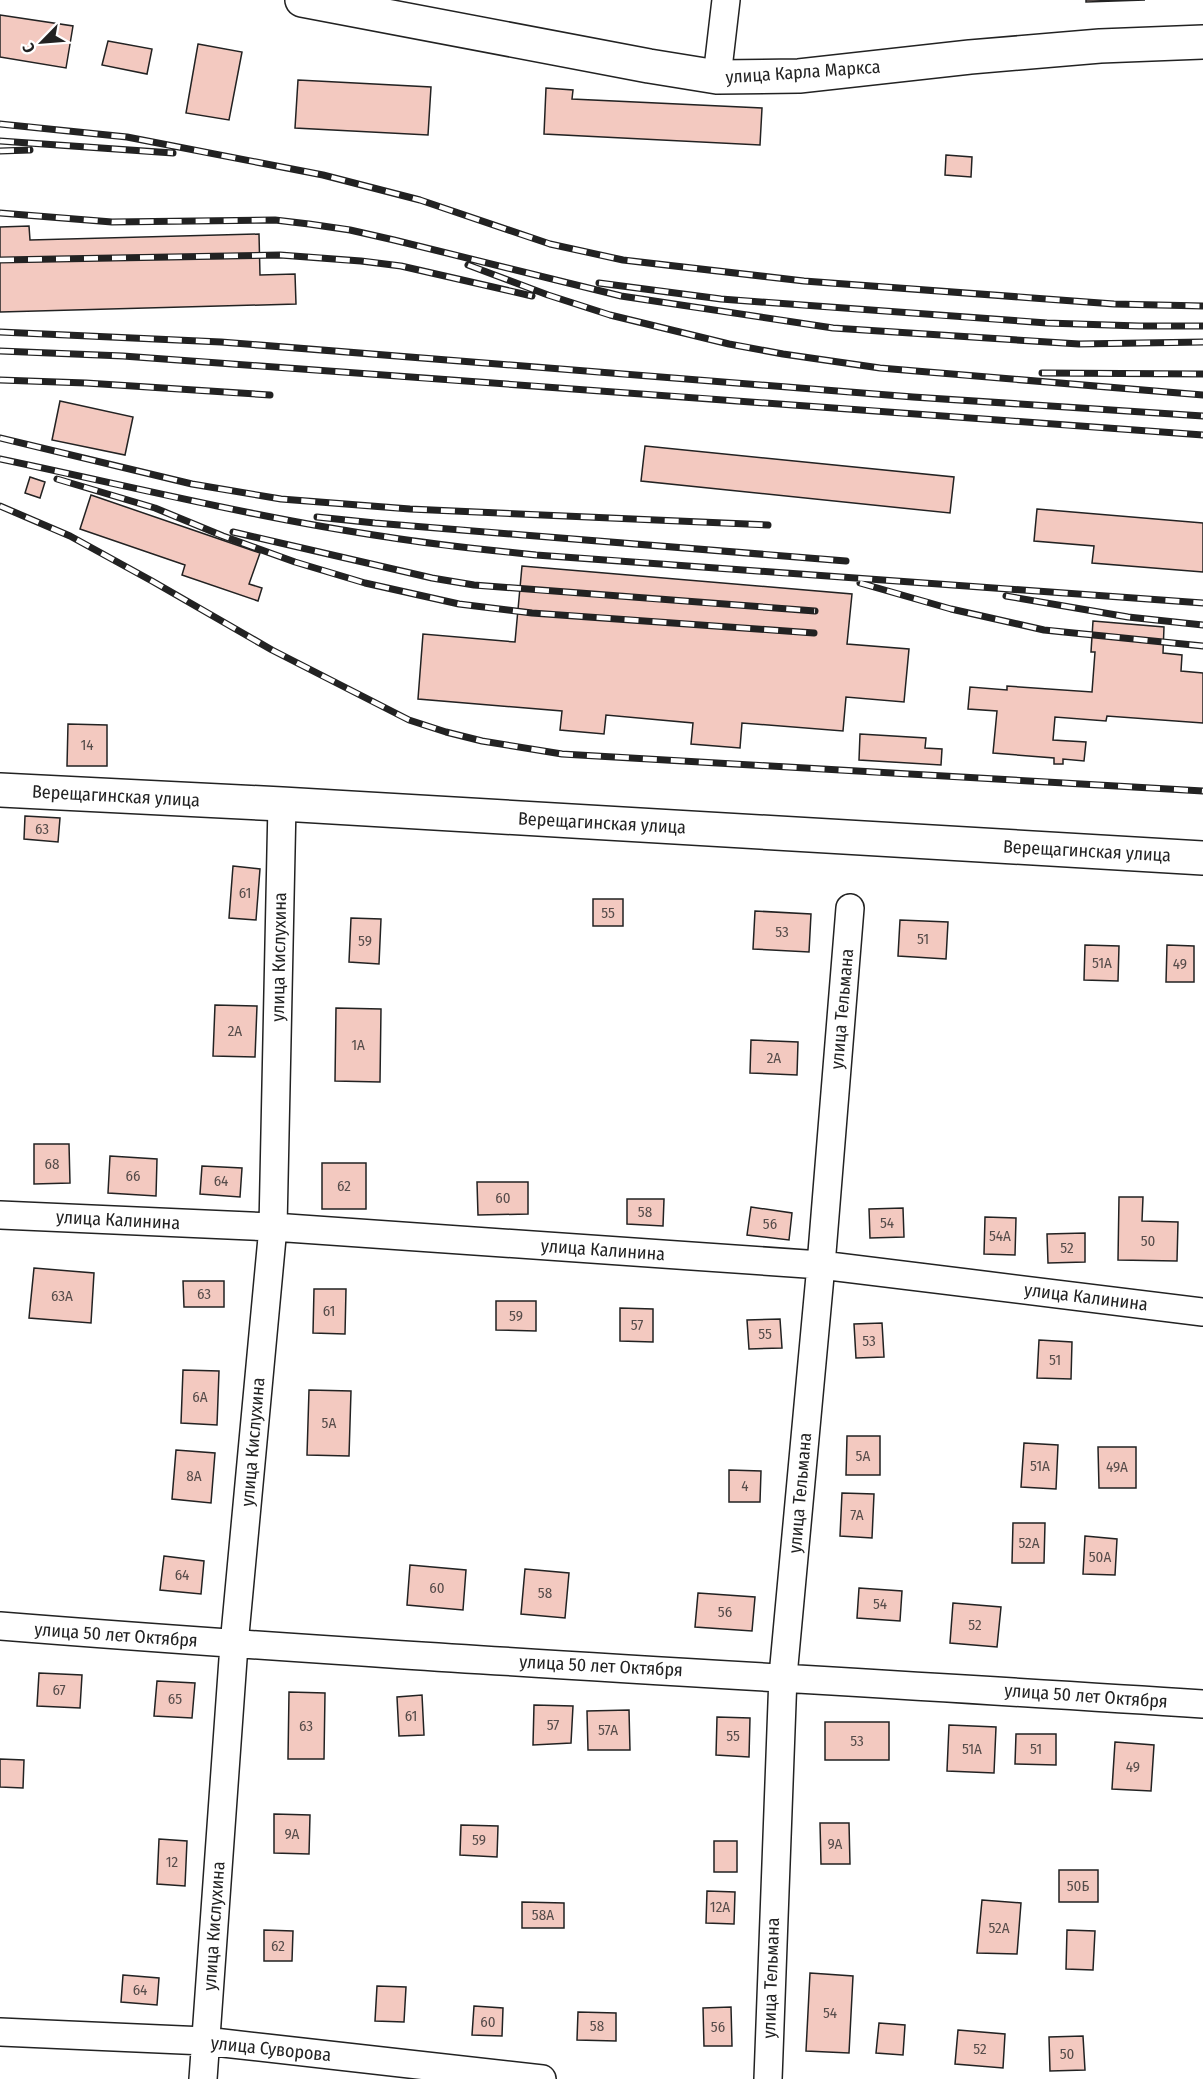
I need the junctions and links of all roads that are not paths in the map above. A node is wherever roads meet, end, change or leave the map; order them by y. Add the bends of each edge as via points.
1 (302, 0) edge
2 (726, 0) edge
3 (1203, 42) edge
4 (717, 77) junction
5 (0, 790) edge
6 (282, 804) junction
7 (1203, 858) edge
8 (850, 908) dead end
9 (0, 1215) edge
10 (273, 1227) junction
11 (821, 1265) junction
12 (1203, 1312) edge
13 (0, 1626) edge
14 (234, 1645) junction
15 (783, 1676) junction
16 (1203, 1704) edge
17 (0, 2032) edge
18 (205, 2041) junction
19 (203, 2079) edge
20 (542, 2079) edge
21 (768, 2079) edge

1 - 4 main road, улица Карла Маркса
2 - 4 street
3 - 4 main road, улица Карла Маркса via 1100,46 799,76
5 - 6 main road, Верещагинская улица
6 - 7 main road, Верещагинская улица
6 - 10 street, улица Кислухина
8 - 11 street, улица Тельмана
9 - 10 street, улица Калинина
10 - 11 street, улица Калинина
10 - 14 street, улица Кислухина
11 - 12 street, улица Калинина
11 - 15 street, улица Тельмана
13 - 14 street, улица 50 лет Октября
14 - 15 street, улица 50 лет Октября
14 - 18 street, улица Кислухина
15 - 16 street, улица 50 лет Октября
15 - 21 street, улица Тельмана
17 - 18 street, улица Суворова
18 - 19 street, улица Кислухина
18 - 20 street, улица Суворова

